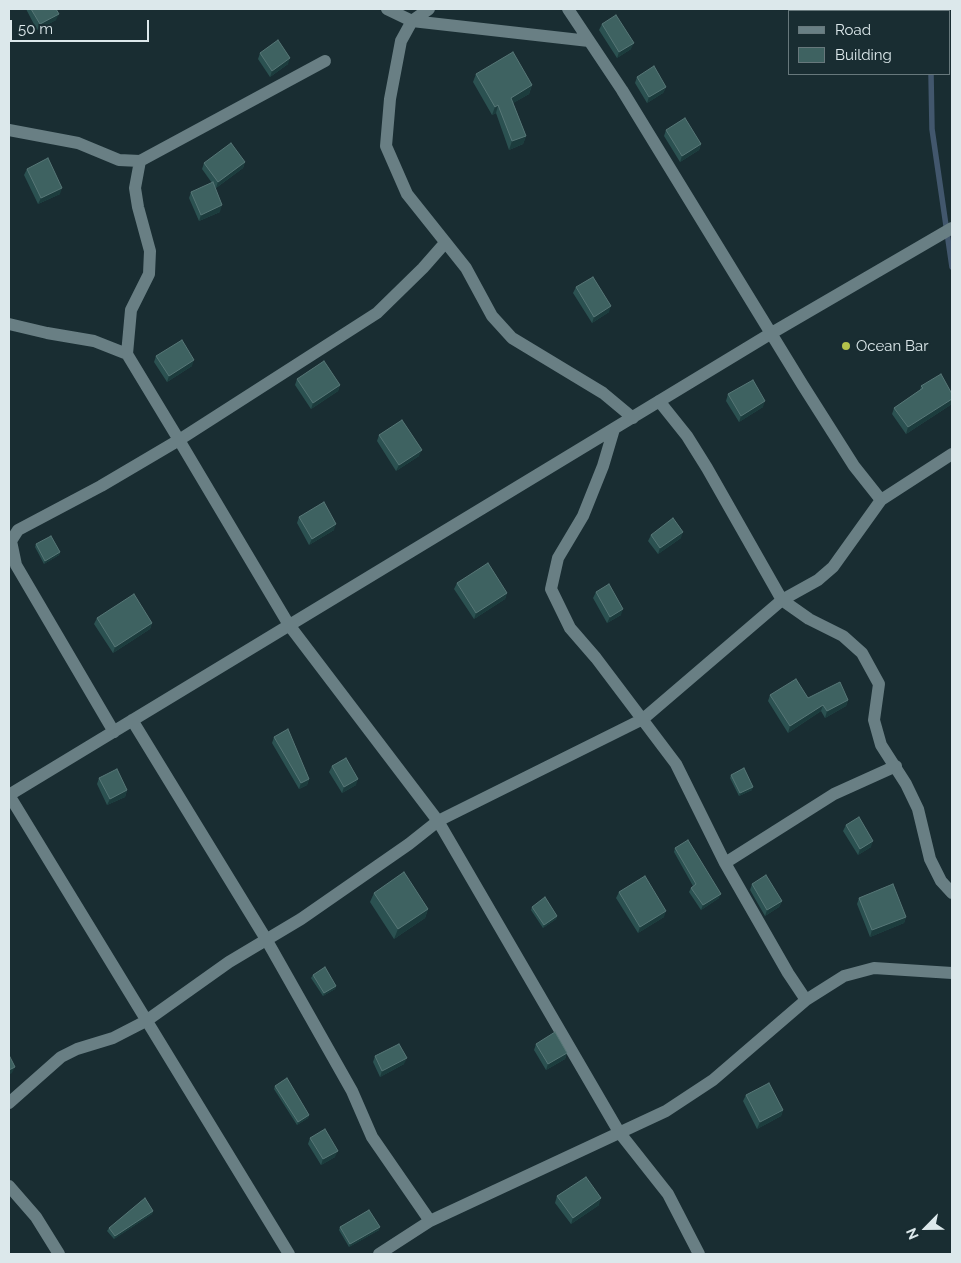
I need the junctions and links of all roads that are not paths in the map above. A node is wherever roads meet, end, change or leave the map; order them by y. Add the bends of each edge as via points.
1 (387, 9) edge
2 (429, 9) edge
3 (568, 9) edge
4 (412, 21) junction
5 (589, 40) junction
6 (325, 61) dead end
7 (9, 130) edge
8 (140, 161) junction
9 (952, 228) edge
10 (445, 243) junction
11 (9, 324) edge
12 (770, 334) junction
13 (127, 354) junction
14 (659, 401) junction
15 (633, 418) junction
16 (614, 429) junction
17 (179, 440) junction
18 (952, 454) edge
19 (881, 500) junction
20 (782, 600) junction
21 (289, 625) junction
22 (643, 719) junction
23 (132, 720) junction
24 (114, 732) junction
25 (896, 766) junction
26 (9, 795) edge
27 (438, 821) junction
28 (725, 863) junction
29 (952, 893) edge
30 (266, 939) junction
31 (952, 973) edge
32 (806, 1000) junction
33 (146, 1021) junction
34 (9, 1103) edge
35 (619, 1132) junction
36 (9, 1186) edge
37 (430, 1221) junction
38 (59, 1254) edge
39 (289, 1254) edge
40 (379, 1254) edge
41 (699, 1254) edge

1 - 4 street
2 - 4 street
3 - 5 street
4 - 5 street
4 - 10 street via 401,41 396,64 386,146 407,194
5 - 12 street
6 - 8 street
7 - 8 street via 78,142 119,160
8 - 13 street via 136,188 150,251 149,274 131,310
9 - 12 street
10 - 15 street via 466,268 492,316 512,338 603,393
10 - 17 street via 377,313
11 - 13 street via 94,341
12 - 14 street
12 - 19 street via 854,466
13 - 17 street
14 - 15 street
14 - 20 street via 707,468
15 - 16 street
16 - 21 street
16 - 22 street via 582,516 558,558 551,589 570,628
17 - 21 street
17 - 24 street via 18,530 11,541 16,565
18 - 19 street
19 - 20 street via 833,567 818,580
20 - 22 street
20 - 25 street via 844,636 862,653 878,684 876,727 886,753
21 - 23 street
21 - 27 street
22 - 27 street
22 - 28 street via 676,764
23 - 24 street
23 - 30 street
24 - 26 street
25 - 28 street via 834,794
25 - 29 street via 918,809 936,873
26 - 33 street
27 - 30 street via 301,919
27 - 35 street
28 - 32 street
30 - 33 street
30 - 37 street via 352,1091 372,1137
31 - 32 street via 874,968 844,976
32 - 35 street via 713,1080 666,1111
33 - 34 street via 113,1038 61,1057
33 - 39 street
35 - 37 street
35 - 41 street via 668,1194
36 - 38 street via 36,1217
37 - 40 street

